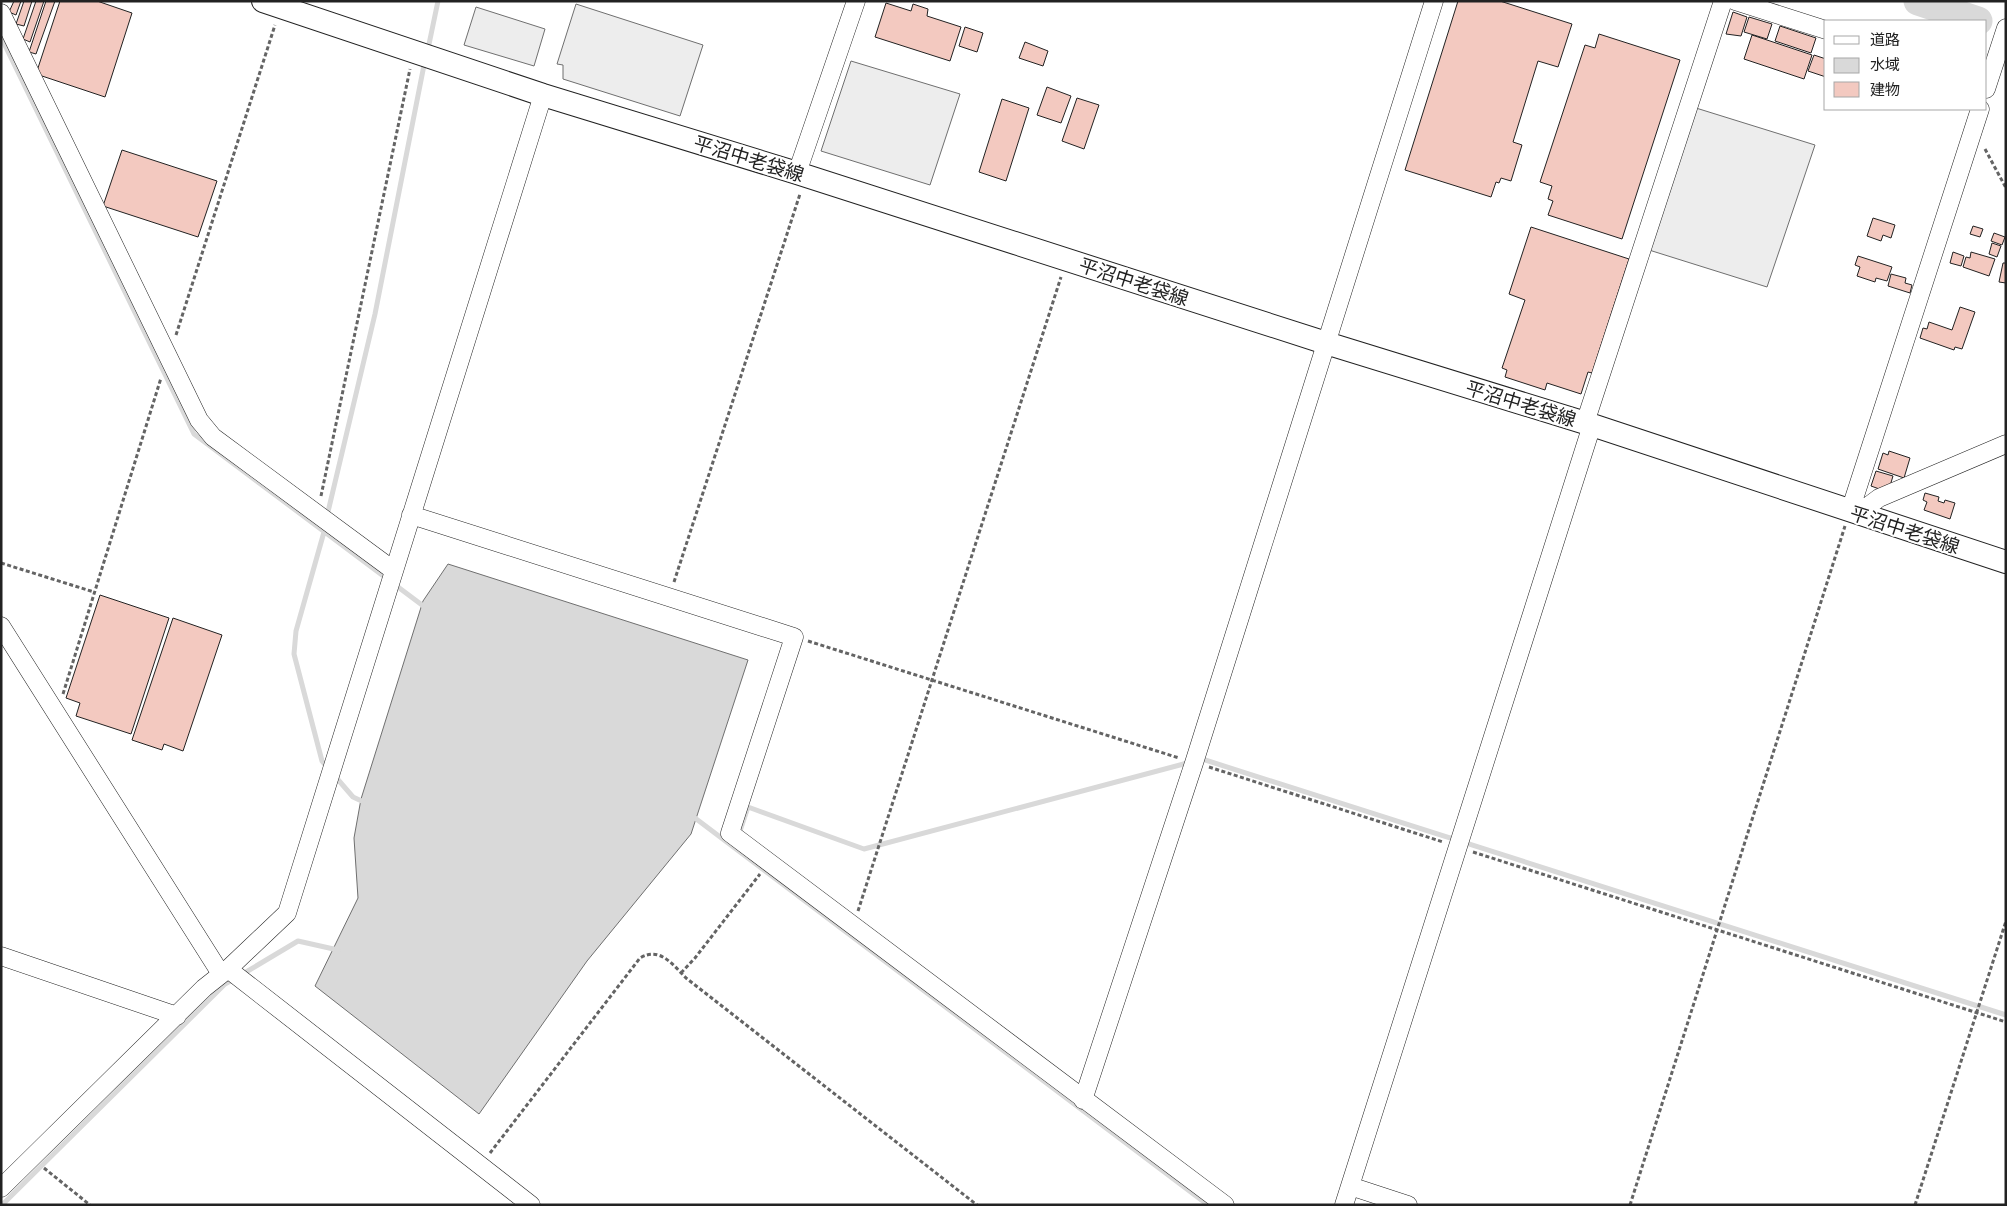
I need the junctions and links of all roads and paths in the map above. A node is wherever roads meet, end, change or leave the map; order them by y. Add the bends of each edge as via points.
1 (1434, 1) edge
2 (1723, 1) edge
3 (1735, 1) edge
4 (854, 3) edge
5 (272, 4) edge
6 (1, 13) edge
7 (2006, 28) edge
8 (1824, 29) edge
9 (414, 52) junction
10 (1988, 81) edge
11 (543, 95) junction
12 (1980, 110) edge
13 (1973, 136) junction
14 (802, 174) junction
15 (2006, 188) edge
16 (1066, 259) junction
17 (1326, 343) junction
18 (172, 365) junction
19 (1588, 424) junction
20 (2006, 444) edge
21 (1854, 512) junction
22 (317, 514) junction
23 (410, 515) junction
24 (2006, 562) edge
25 (1, 563) edge
26 (394, 570) junction
27 (94, 592) junction
28 (669, 597) junction
29 (1, 626) edge
30 (794, 637) junction
31 (932, 679) junction
32 (57, 713) junction
33 (1194, 763) junction
34 (1458, 847) junction
35 (769, 863) junction
36 (2006, 921) edge
37 (853, 926) junction
38 (1718, 928) junction
39 (1, 956) edge
40 (224, 971) junction
41 (681, 973) junction
42 (1976, 1013) junction
43 (177, 1016) junction
44 (2006, 1022) edge
45 (1084, 1100) junction
46 (31, 1159) junction
47 (480, 1165) junction
48 (1350, 1186) junction
49 (1, 1188) edge
50 (90, 1205) edge
51 (531, 1205) edge
52 (977, 1205) edge
53 (1225, 1205) edge
54 (1344, 1205) edge
55 (1408, 1205) edge
56 (1630, 1205) edge
57 (1915, 1205) edge

1 - 17 street
2 - 19 street
3 - 8 street
4 - 14 street
5 - 9 main road, 平沼中老袋線
5 - 18 path
6 - 18 street
7 - 10 street
9 - 11 main road, 平沼中老袋線
9 - 22 path
11 - 14 main road, 平沼中老袋線
11 - 23 street
12 - 13 street
13 - 15 path via 1982,144
13 - 21 street
14 - 16 main road, 平沼中老袋線
14 - 28 path
16 - 17 main road, 平沼中老袋線
16 - 31 path
17 - 19 main road, 平沼中老袋線
17 - 33 street
18 - 22 street via 199,420 213,437
18 - 27 path via 160,378
19 - 21 main road, 平沼中老袋線
19 - 34 street
20 - 21 street via 1879,498
21 - 24 main road, 平沼中老袋線
21 - 38 path
22 - 26 street
23 - 26 street
23 - 28 street
25 - 27 path
26 - 40 street via 287,913
27 - 32 path
28 - 30 street
29 - 32 street
30 - 31 path
30 - 35 street via 730,833
31 - 33 path
31 - 37 path
32 - 40 street
33 - 34 path
33 - 45 street
34 - 38 path
34 - 48 street
35 - 37 street
35 - 41 path
36 - 42 path
37 - 45 street
38 - 42 path
38 - 56 path
39 - 43 street
40 - 43 street
40 - 47 street
41 - 47 path via 655,953 640,958
41 - 52 path
42 - 44 path
42 - 57 path
43 - 46 street
45 - 53 street
46 - 49 street
46 - 50 path
47 - 51 street
48 - 54 street
48 - 55 street

